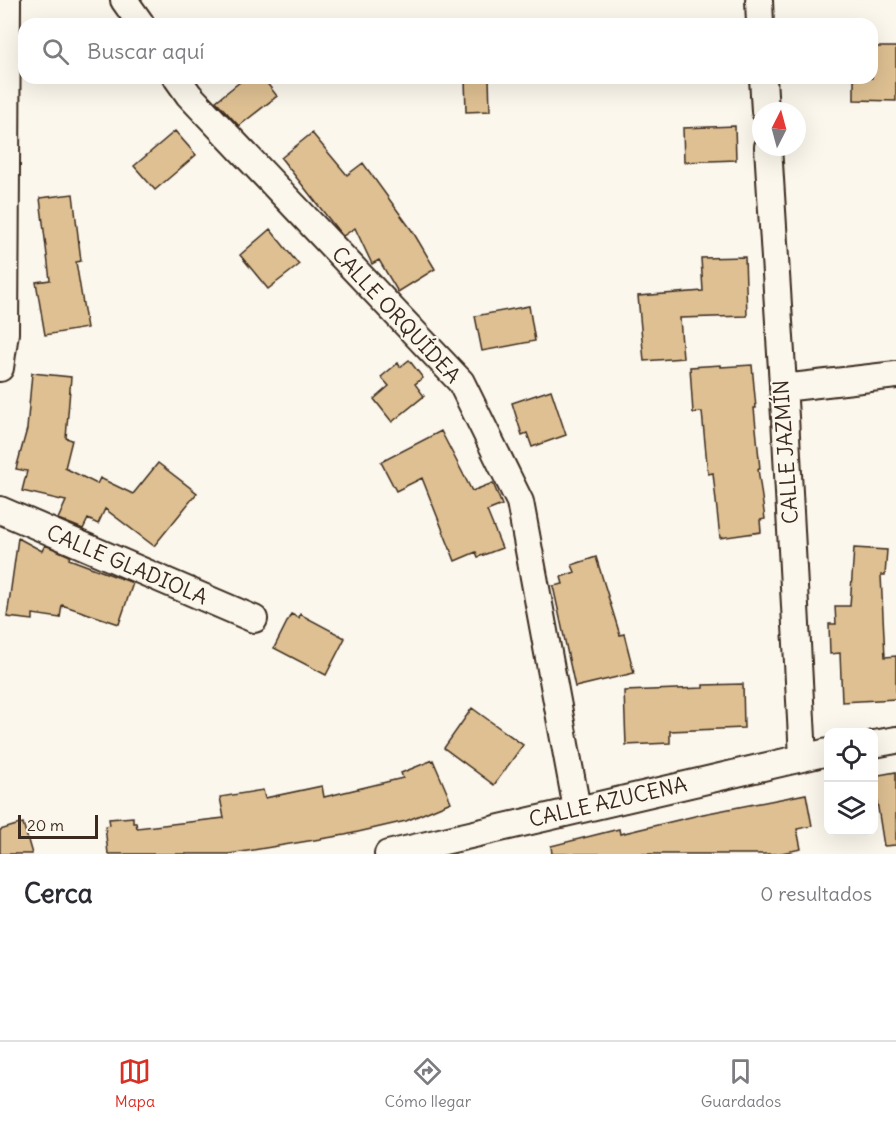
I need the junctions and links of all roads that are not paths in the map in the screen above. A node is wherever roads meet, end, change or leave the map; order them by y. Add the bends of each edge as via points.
1 (7, 0) edge
2 (124, 0) edge
3 (759, 0) edge
4 (137, 18) edge
5 (760, 18) edge
6 (181, 84) edge
7 (763, 84) edge
8 (764, 102) edge
9 (769, 156) edge
10 (0, 368) edge
11 (896, 375) edge
12 (783, 388) junction
13 (0, 510) edge
14 (254, 619) dead end
15 (896, 740) edge
16 (878, 743) edge
17 (824, 753) edge
18 (803, 757) junction
19 (578, 809) junction
20 (388, 854) edge

1 - 10 street via 5,333
2 - 4 street
3 - 5 street
6 - 19 street, CALLE ORQUÍDEA via 461,382 520,502
7 - 8 street
9 - 12 street, CALLE JAZMÍN
11 - 12 street
12 - 18 street, CALLE JAZMÍN
13 - 14 street, CALLE GLADIOLA
15 - 16 street
17 - 18 street, CALLE AZUCENA
18 - 19 street, CALLE AZUCENA
19 - 20 street, CALLE AZUCENA

